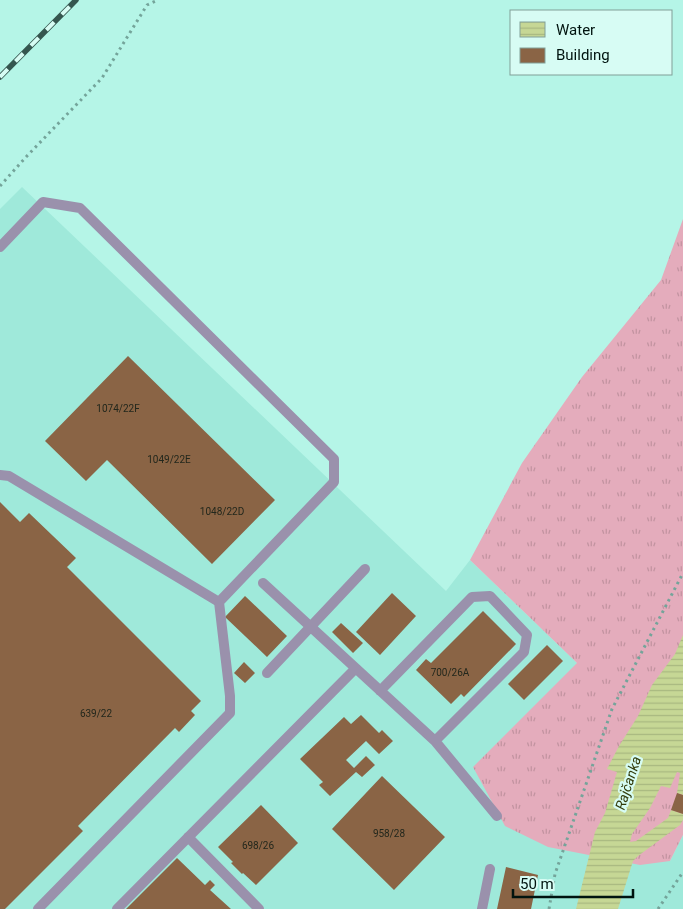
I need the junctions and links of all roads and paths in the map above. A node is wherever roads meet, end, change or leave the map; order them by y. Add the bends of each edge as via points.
1 (158, 0) edge
2 (0, 186) edge
3 (0, 247) edge
4 (0, 475) edge
5 (365, 569) dead end
6 (683, 573) edge
7 (263, 583) dead end
8 (219, 602) junction
9 (310, 627) junction
10 (355, 669) junction
11 (267, 673) dead end
12 (380, 691) junction
13 (435, 741) junction
14 (497, 816) dead end
15 (188, 837) junction
16 (490, 869) dead end
17 (683, 872) edge
18 (38, 909) edge
19 (116, 909) edge
20 (259, 909) edge
21 (482, 909) edge
22 (549, 909) edge
23 (658, 909) edge

1 - 2 path via 147,5 102,78
3 - 8 lane via 43,202 80,208 334,459 334,482
4 - 8 lane via 9,476
5 - 9 lane
6 - 22 path via 612,709 554,874
7 - 9 lane
8 - 18 lane via 230,713
9 - 10 lane
9 - 11 lane
10 - 12 lane
10 - 15 lane
12 - 13 lane
12 - 13 lane via 472,597 490,596 527,635 524,652
13 - 14 lane
15 - 19 lane
15 - 20 lane
16 - 21 lane
17 - 23 path

